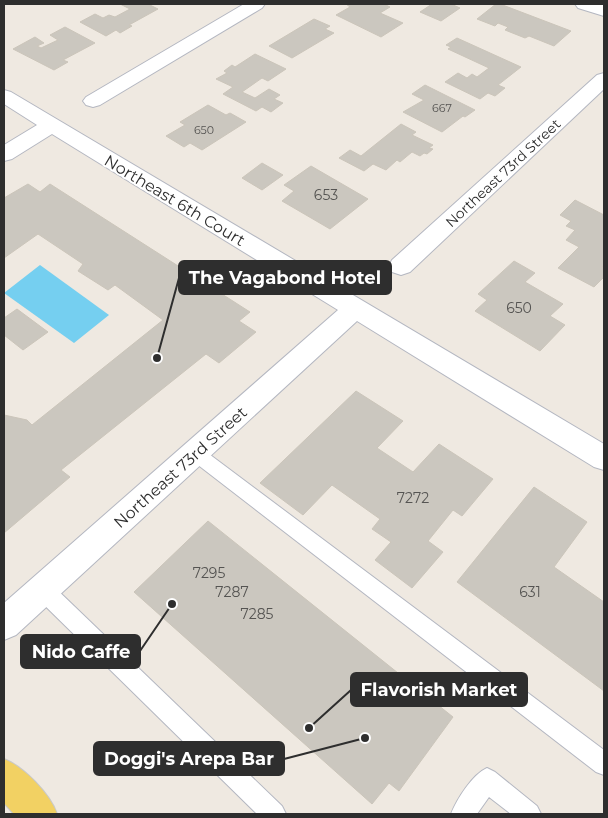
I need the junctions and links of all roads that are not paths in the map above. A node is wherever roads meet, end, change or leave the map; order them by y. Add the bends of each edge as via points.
1 (256, 4) edge
2 (584, 4) edge
3 (604, 11) edge
4 (604, 79) edge
5 (4, 96) edge
6 (93, 101) dead end
7 (52, 125) junction
8 (4, 154) edge
9 (401, 266) dead end
10 (355, 309) junction
11 (195, 453) junction
12 (604, 458) edge
13 (42, 589) junction
14 (4, 624) edge
15 (604, 764) edge
16 (4, 777) edge
17 (39, 814) edge
18 (274, 814) edge
19 (463, 814) edge
20 (529, 814) edge

1 - 6 street
2 - 3 street
4 - 9 street, Northeast 73rd Street
5 - 7 street, Northeast 6th Court
7 - 8 street
7 - 10 street, Northeast 6th Court
10 - 11 street, Northeast 73rd Street
10 - 12 street, Northeast 6th Court
11 - 13 street, Northeast 73rd Street
11 - 15 lane
13 - 14 street, Northeast 73rd Street
13 - 18 lane
16 - 17 main road
19 - 20 lane via 487,780

